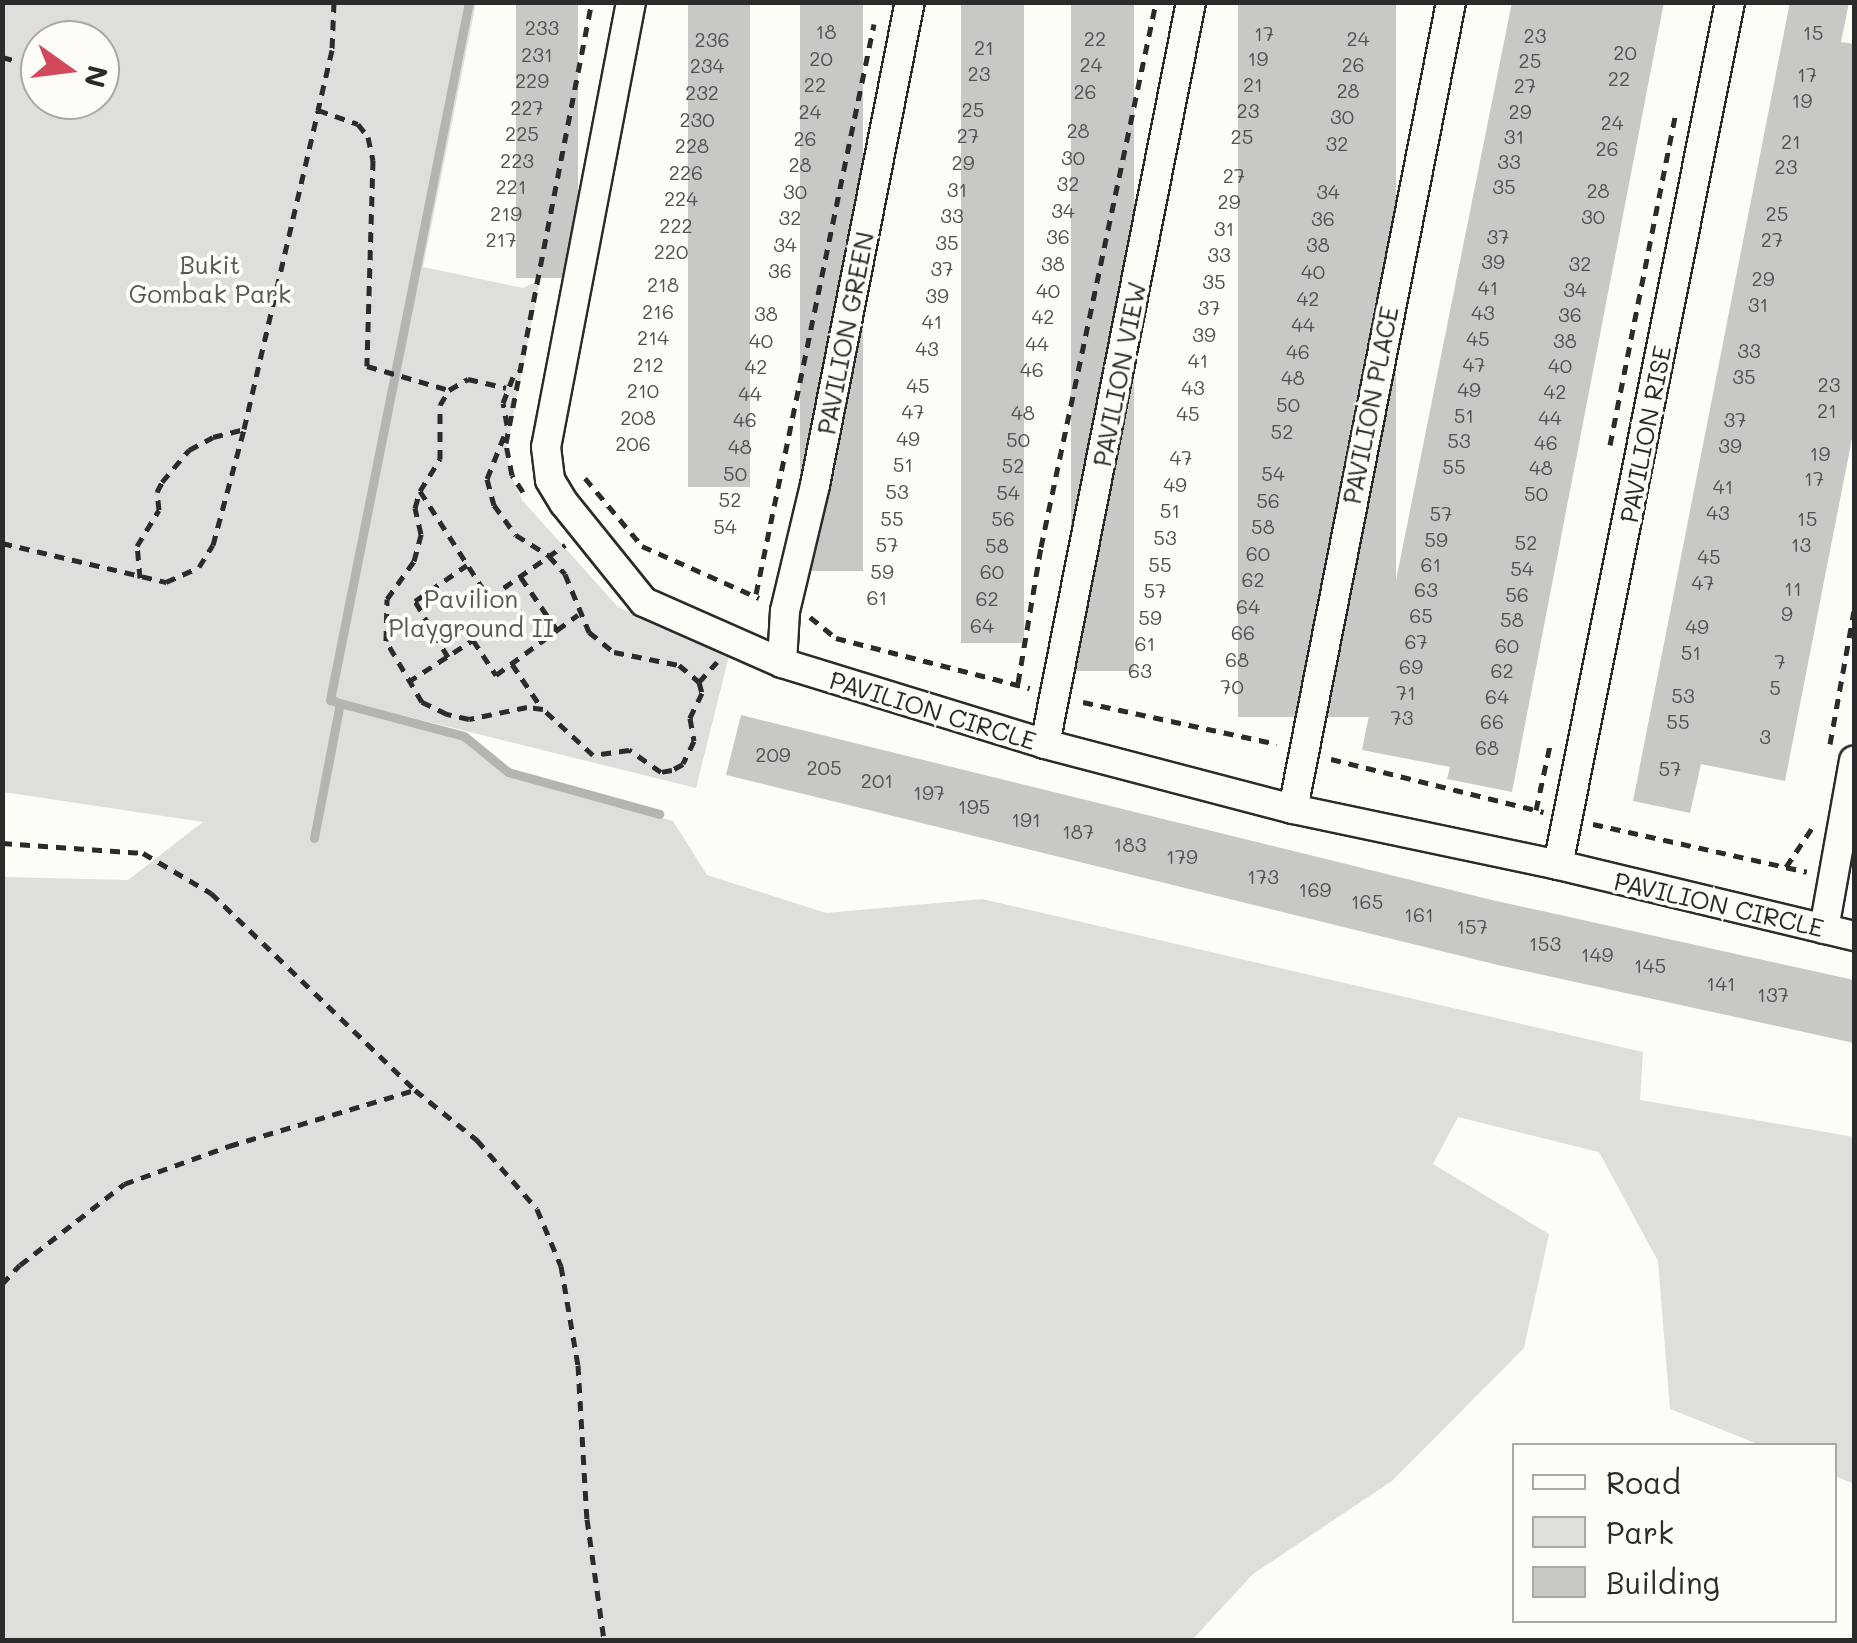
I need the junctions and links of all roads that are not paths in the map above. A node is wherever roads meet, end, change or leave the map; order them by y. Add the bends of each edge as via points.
1 (631, 2) edge
2 (910, 2) edge
3 (1191, 2) edge
4 (1451, 2) edge
5 (1730, 2) edge
6 (782, 663) junction
7 (1045, 744) junction
8 (1841, 760) edge
9 (1293, 809) junction
10 (1558, 866) junction
11 (1824, 929) junction
12 (1854, 936) edge

1 - 6 street, PAVILION CIRCLE via 546,448 550,480 644,602
2 - 6 street, PAVILION GREEN via 785,611
3 - 7 street, PAVILION VIEW
4 - 9 street, PAVILION PLACE
5 - 10 street, PAVILION RISE
6 - 7 street, PAVILION CIRCLE
7 - 9 street, PAVILION CIRCLE
8 - 11 street
9 - 10 street, PAVILION CIRCLE
10 - 11 street, PAVILION CIRCLE
11 - 12 street, PAVILION CIRCLE

